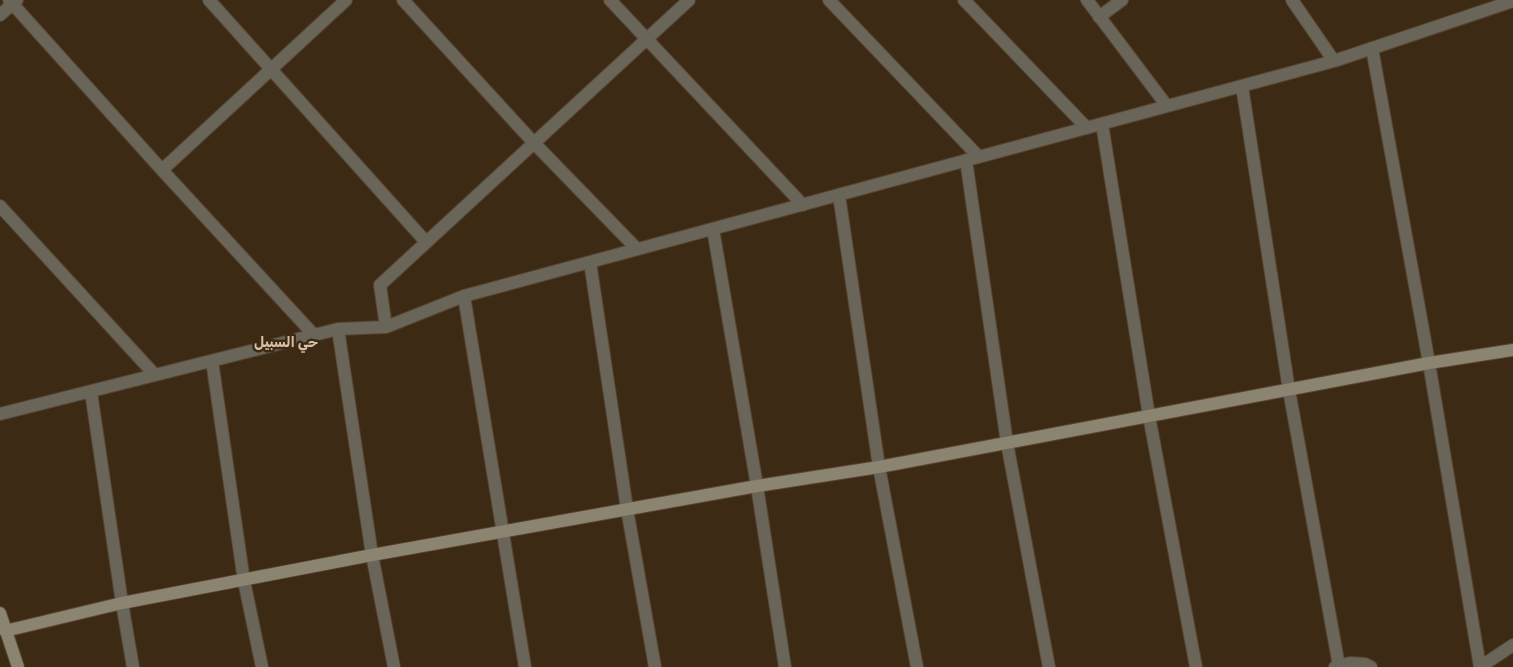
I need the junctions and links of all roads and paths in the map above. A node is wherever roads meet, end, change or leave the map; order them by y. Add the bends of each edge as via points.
1 (209, 0) edge
2 (346, 0) edge
3 (403, 0) edge
4 (610, 0) edge
5 (689, 0) edge
6 (829, 0) edge
7 (964, 0) edge
8 (1087, 0) edge
9 (1122, 0) edge
10 (1292, 0) edge
11 (13, 1) edge
12 (1505, 2) edge
13 (0, 15) edge
14 (1099, 17) junction
15 (646, 40) junction
16 (1372, 48) junction
17 (1334, 61) junction
18 (271, 70) junction
19 (1242, 86) junction
20 (1166, 106) junction
21 (1102, 124) junction
22 (1087, 128) junction
23 (534, 143) junction
24 (979, 157) junction
25 (966, 160) junction
26 (162, 170) junction
27 (839, 195) junction
28 (803, 204) junction
29 (0, 206) edge
30 (713, 229) junction
31 (426, 242) junction
32 (638, 249) junction
33 (590, 262) junction
34 (464, 296) junction
35 (386, 327) junction
36 (338, 329) junction
37 (314, 335) junction
38 (1513, 350) edge
39 (212, 361) junction
40 (1429, 363) junction
41 (155, 375) junction
42 (1289, 390) junction
43 (91, 392) junction
44 (0, 414) edge
45 (1149, 416) junction
46 (1008, 443) junction
47 (879, 467) junction
48 (757, 486) junction
49 (627, 509) junction
50 (502, 532) junction
51 (372, 555) junction
52 (244, 580) junction
53 (122, 603) junction
54 (0, 613) edge
55 (3, 632) edge
56 (1513, 645) edge
57 (1337, 666) edge
58 (18, 667) edge
59 (133, 667) edge
60 (262, 667) edge
61 (394, 667) edge
62 (525, 667) edge
63 (655, 667) edge
64 (785, 667) edge
65 (918, 667) edge
66 (1049, 667) edge
67 (1196, 667) edge
68 (1371, 667) edge
69 (1480, 667) edge

1 - 18 street
2 - 18 street
3 - 23 street
4 - 15 street
5 - 15 street
6 - 24 street
7 - 22 street
8 - 14 street
9 - 14 street
10 - 17 street
11 - 13 street
11 - 26 street
12 - 16 street
14 - 20 street
15 - 23 street
15 - 28 street
16 - 17 street
16 - 40 street
17 - 19 street
18 - 26 street
18 - 31 street
19 - 20 street
19 - 42 street
20 - 21 street
21 - 22 street
21 - 45 street
22 - 24 street
23 - 31 street
23 - 32 street
24 - 25 street
25 - 27 street
25 - 46 street
26 - 37 street
27 - 28 street
27 - 47 street
28 - 30 street
29 - 41 street
30 - 32 street
30 - 48 street
31 - 35 street via 380,285
32 - 33 street
33 - 34 street
33 - 49 street
34 - 35 street
34 - 50 street
35 - 36 street
36 - 37 street
36 - 51 street
37 - 39 street
38 - 40 main road
39 - 41 street
39 - 52 street
40 - 42 main road
40 - 69 street
41 - 43 street
42 - 45 main road
42 - 57 street
43 - 44 street
43 - 53 street
45 - 46 main road
45 - 67 street
46 - 47 main road
46 - 66 street
47 - 48 main road
47 - 65 street
48 - 49 main road
48 - 64 street
49 - 50 main road
49 - 63 street
50 - 51 main road
50 - 62 street
51 - 52 main road
51 - 61 street
52 - 53 main road
52 - 60 street
53 - 55 main road
53 - 59 street
54 - 55 main road
55 - 58 main road
56 - 69 street
57 - 68 street via 1350,663

